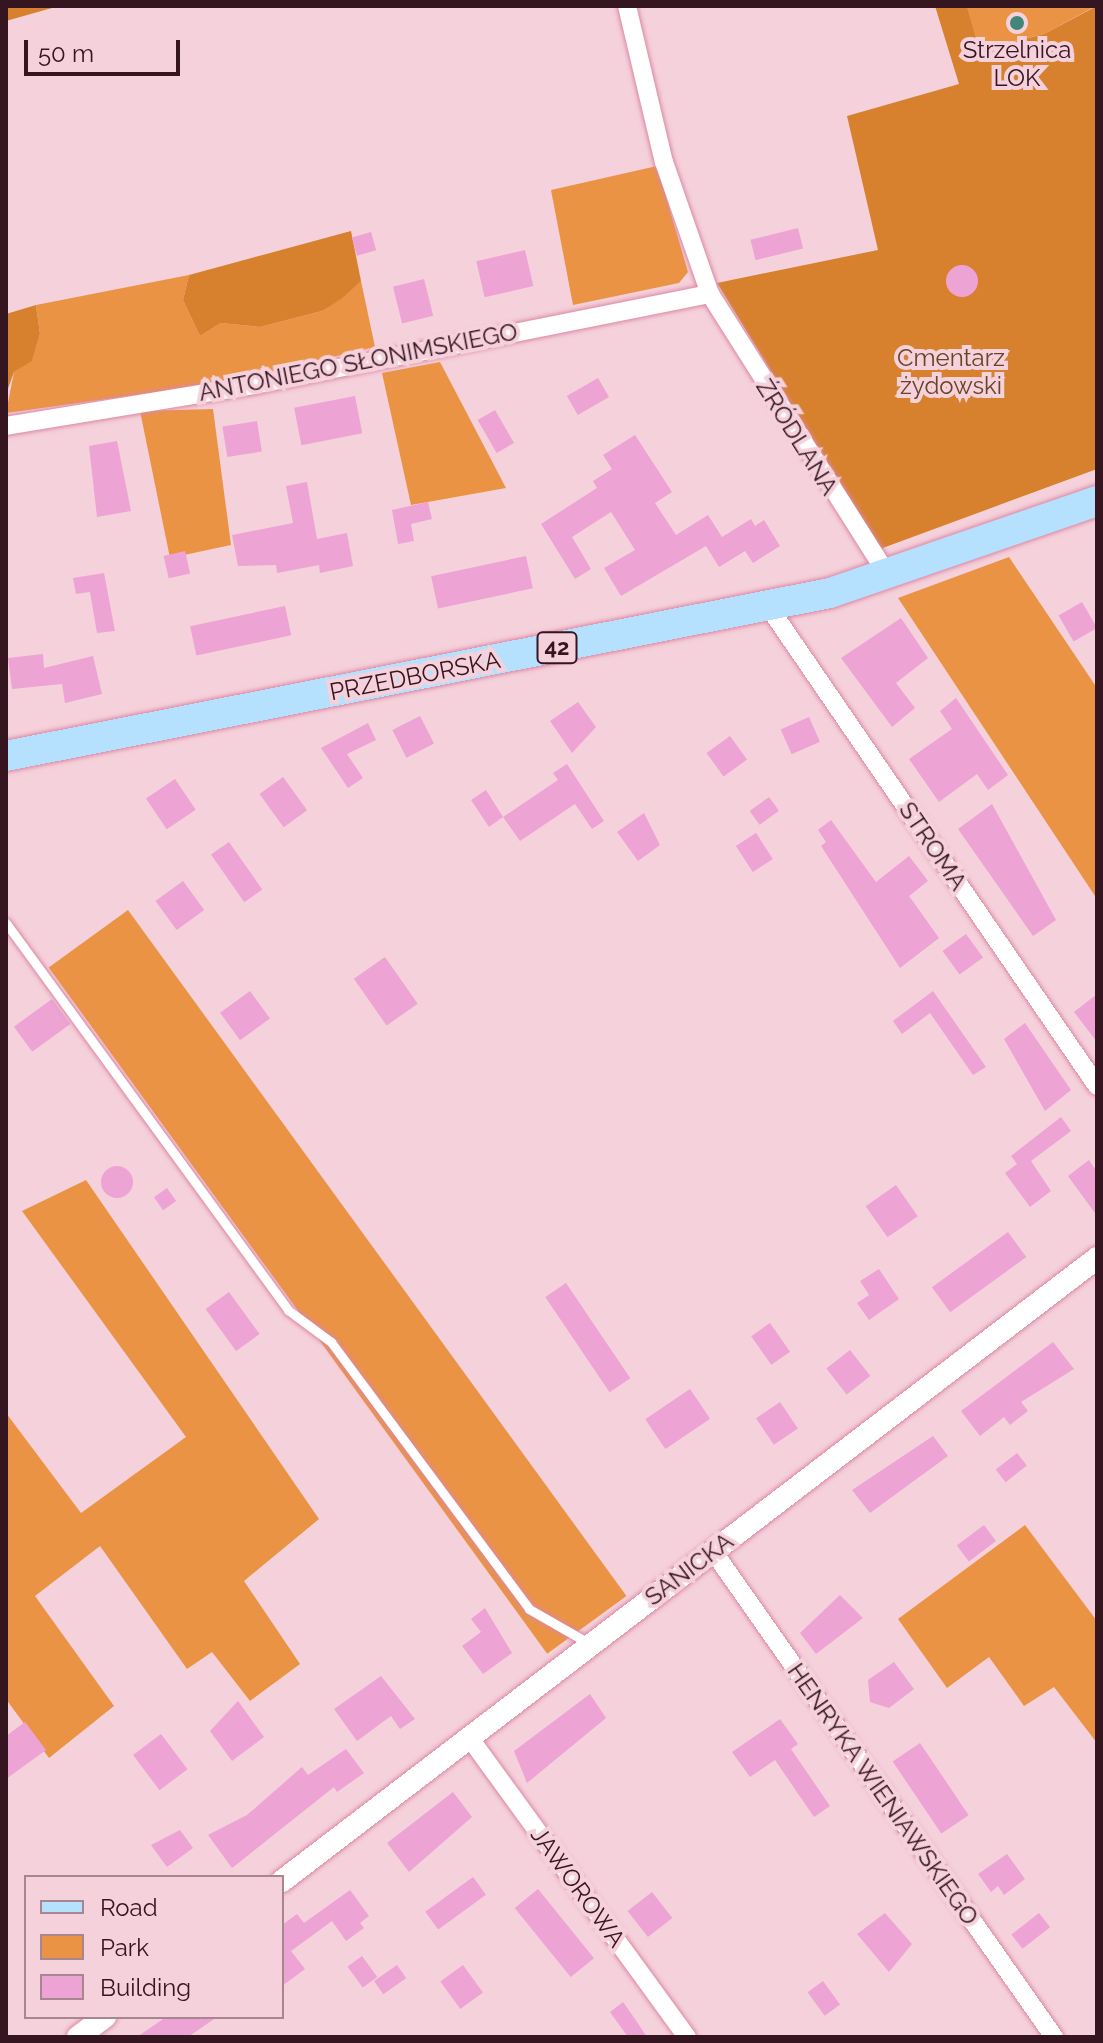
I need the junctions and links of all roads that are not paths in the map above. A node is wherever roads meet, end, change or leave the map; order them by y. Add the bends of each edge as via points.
1 (627, 6) edge
2 (710, 294) junction
3 (6, 426) edge
4 (1097, 501) edge
5 (889, 577) junction
6 (768, 606) junction
7 (6, 756) edge
8 (6, 923) edge
9 (1097, 1086) edge
10 (1097, 1258) edge
11 (713, 1551) junction
12 (590, 1644) junction
13 (469, 1737) junction
14 (284, 1879) edge
15 (102, 2019) edge
16 (78, 2037) edge
17 (687, 2037) edge
18 (1054, 2037) edge

1 - 2 street, ŹRÓDLANA via 664,162
2 - 3 street, ANTONIEGO SŁONIMSKIEGO via 254,385
2 - 5 street, ŹRÓDLANA
4 - 5 main road, PRZEDBORSKA / 42
5 - 6 main road, PRZEDBORSKA / 42
6 - 7 main road, PRZEDBORSKA / 42
6 - 9 street, STROMA
8 - 12 lane via 288,1310 331,1342 529,1609
10 - 11 street, SANICKA
11 - 12 street, SANICKA
11 - 18 street, HENRYKA WIENIAWSKIEGO
12 - 13 street, SANICKA
13 - 14 street, SANICKA
13 - 17 street, JAWOROWA
15 - 16 street

